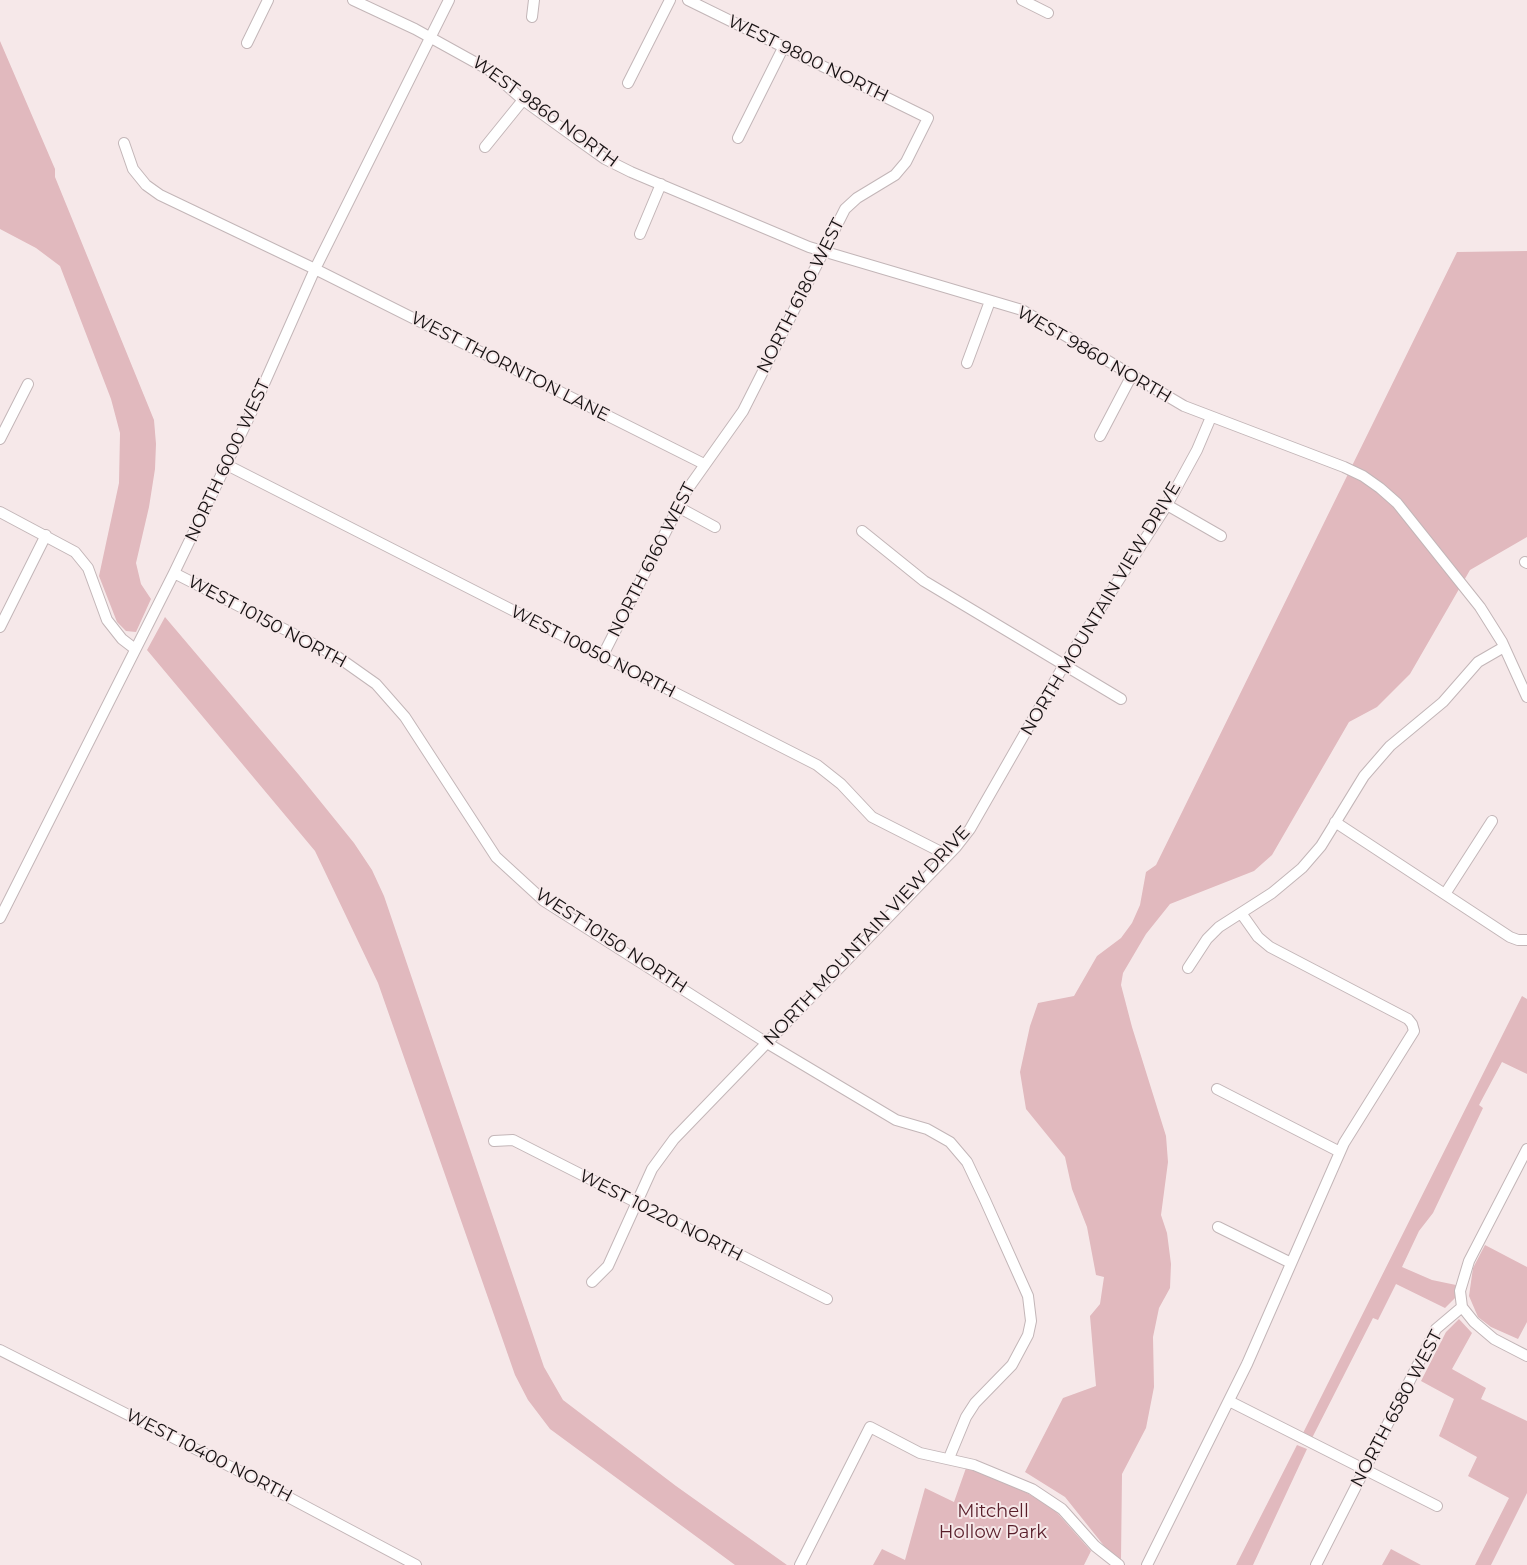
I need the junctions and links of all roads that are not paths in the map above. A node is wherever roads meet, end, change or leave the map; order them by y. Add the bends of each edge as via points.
1 (268, 0) edge
2 (353, 0) edge
3 (449, 0) edge
4 (534, 0) edge
5 (670, 0) edge
6 (688, 0) edge
7 (716, 0) edge
8 (1022, 0) edge
9 (711, 10) junction
10 (1048, 13) dead end
11 (532, 17) dead end
12 (430, 37) junction
13 (247, 43) dead end
14 (783, 48) junction
15 (628, 83) dead end
16 (523, 100) junction
17 (928, 118) joint
18 (738, 138) dead end
19 (124, 143) dead end
20 (485, 147) dead end
21 (661, 184) junction
22 (640, 234) dead end
23 (822, 251) junction
24 (315, 270) junction
25 (990, 301) junction
26 (968, 363) dead end
27 (1132, 375) junction
28 (28, 384) dead end
29 (1211, 417) junction
30 (1100, 436) dead end
31 (0, 439) edge
32 (704, 464) junction
33 (227, 465) junction
34 (1167, 504) junction
35 (678, 507) junction
36 (0, 512) edge
37 (715, 527) dead end
38 (862, 531) dead end
39 (46, 536) junction
40 (1221, 536) dead end
41 (174, 574) junction
42 (0, 627) edge
43 (1504, 648) junction
44 (135, 649) junction
45 (602, 657) junction
46 (1064, 665) junction
47 (1527, 697) edge
48 (1120, 699) dead end
49 (1492, 821) dead end
50 (1335, 822) junction
51 (947, 855) junction
52 (1445, 894) junction
53 (1241, 913) junction
54 (0, 918) edge
55 (1527, 940) edge
56 (1188, 968) dead end
57 (767, 1043) junction
58 (1217, 1089) dead end
59 (494, 1141) dead end
60 (1527, 1149) edge
61 (1340, 1152) junction
62 (637, 1204) junction
63 (1218, 1227) dead end
64 (1291, 1263) junction
65 (592, 1282) dead end
66 (827, 1299) dead end
67 (1462, 1307) junction
68 (0, 1350) edge
69 (1527, 1356) edge
70 (1229, 1401) junction
71 (949, 1458) junction
72 (1365, 1469) junction
73 (1437, 1506) dead end
74 (416, 1565) edge
75 (800, 1565) edge
76 (1119, 1565) edge
77 (1147, 1565) edge
78 (1316, 1565) edge

1 - 13 street
2 - 12 street, WEST 9860 NORTH
3 - 12 street, NORTH 6000 WEST
4 - 11 street
5 - 15 street
6 - 9 street, WEST 9800 NORTH
7 - 9 street
8 - 10 street
9 - 14 street, WEST 9800 NORTH
12 - 16 street, WEST 9860 NORTH via 489,70
12 - 24 street, NORTH 6000 WEST
14 - 17 street, WEST 9800 NORTH
14 - 18 street
16 - 20 street
16 - 21 street, WEST 9860 NORTH via 605,159
17 - 23 street, NORTH 6180 WEST via 906,162 895,176 857,198 845,209
19 - 24 street, WEST THORNTON LANE via 133,169 146,185 160,195
21 - 22 street
21 - 23 street, WEST 9860 NORTH
23 - 25 street, WEST 9860 NORTH
23 - 32 street, NORTH 6180 WEST via 743,411
24 - 32 street, WEST THORNTON LANE
24 - 33 street, NORTH 6000 WEST
25 - 26 street
25 - 27 street, WEST 9860 NORTH via 1022,310
27 - 29 street, WEST 9860 NORTH via 1184,406
27 - 30 street
28 - 31 street
29 - 34 street, NORTH MOUNTAIN VIEW DRIVE
29 - 43 street, WEST 9860 NORTH via 1333,463 1371,481 1397,503 1480,607
32 - 35 street, NORTH 6160 WEST
33 - 41 street, NORTH 6000 WEST
33 - 45 street, WEST 10050 NORTH
34 - 40 street
34 - 46 street, NORTH MOUNTAIN VIEW DRIVE
35 - 37 street
35 - 45 street, NORTH 6160 WEST
36 - 39 street
38 - 46 street via 924,581
39 - 42 street
39 - 44 street via 75,552 88,568 107,620
41 - 44 street, NORTH 6000 WEST
41 - 57 street, WEST 10150 NORTH via 335,655 376,684 405,717 496,857 544,900
43 - 47 street, WEST 9860 NORTH
43 - 50 street via 1478,662 1443,702 1381,756 1355,788
44 - 54 street, NORTH 6000 WEST
45 - 51 street, WEST 10050 NORTH via 817,765 841,784 872,817
46 - 48 street
46 - 51 street, NORTH MOUNTAIN VIEW DRIVE via 970,829
49 - 52 street
50 - 52 street
50 - 53 street via 1311,858 1292,878
51 - 57 street, NORTH MOUNTAIN VIEW DRIVE
52 - 55 street via 1510,937
53 - 56 street via 1212,934
53 - 61 street via 1258,937 1276,952 1412,1024 1411,1038
57 - 62 street, NORTH MOUNTAIN VIEW DRIVE via 674,1139 652,1169
57 - 71 street, WEST 10150 NORTH via 896,1120 927,1129 950,1142 967,1162 986,1200 1028,1296 1031,1321 1028,1335 1012,1365 966,1417
58 - 61 street
59 - 62 street, WEST 10220 NORTH via 513,1140
60 - 67 street via 1469,1261 1460,1291
61 - 64 street
62 - 65 street, NORTH MOUNTAIN VIEW DRIVE via 608,1266
62 - 66 street, WEST 10220 NORTH
63 - 64 street
64 - 70 street
67 - 69 street via 1494,1339
67 - 72 street, NORTH 6580 WEST via 1436,1329
68 - 74 street, WEST 10400 NORTH
70 - 72 street
70 - 77 street
71 - 75 street via 920,1453 870,1426
71 - 76 street via 1002,1475 1051,1500 1066,1512 1095,1546
72 - 73 street
72 - 78 street, NORTH 6580 WEST

